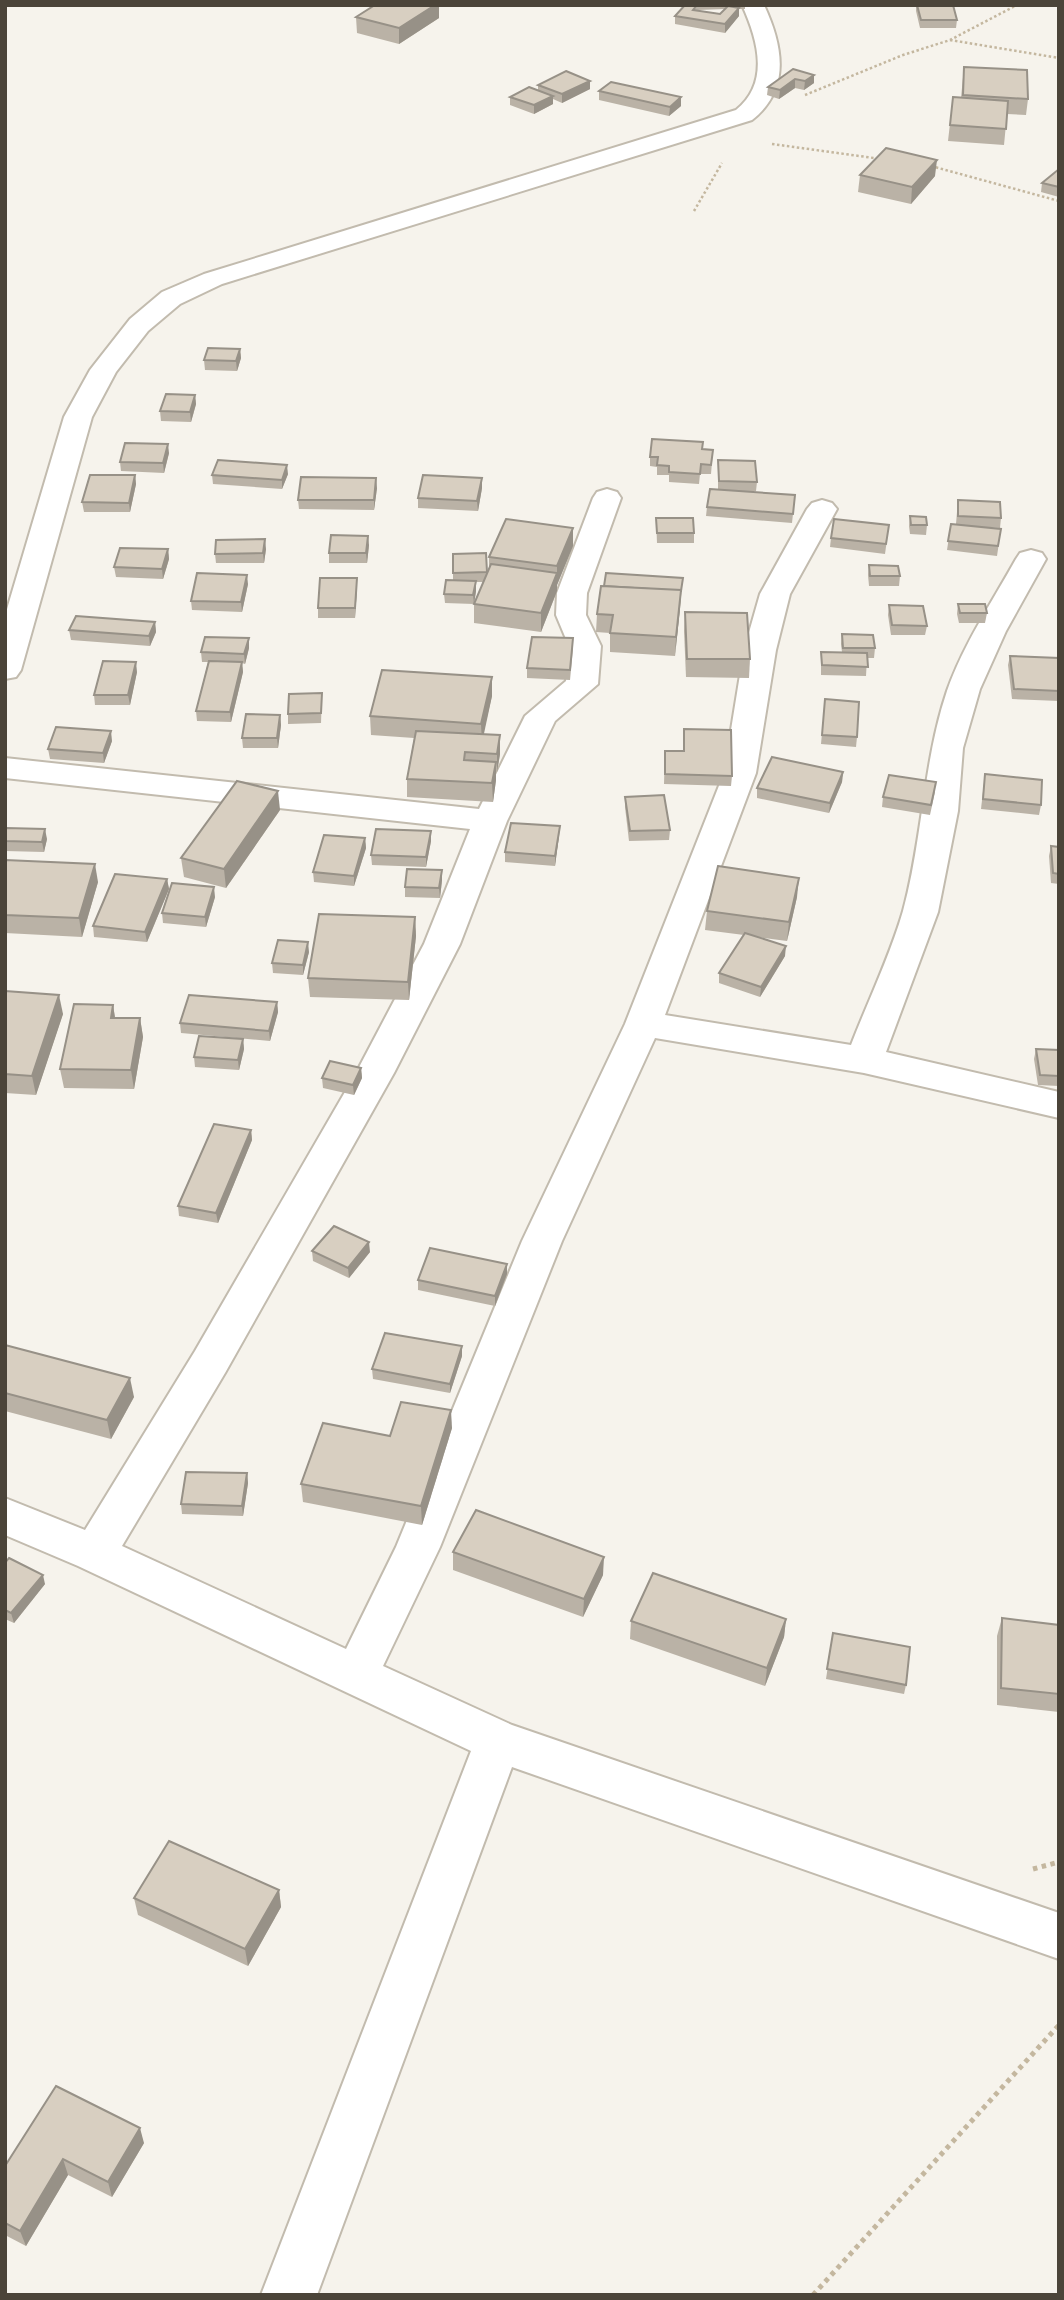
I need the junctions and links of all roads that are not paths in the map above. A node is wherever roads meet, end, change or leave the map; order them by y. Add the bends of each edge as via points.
1 (753, 5) edge
2 (607, 498) dead end
3 (821, 509) dead end
4 (1031, 559) dead end
5 (5, 670) edge
6 (5, 768) edge
7 (490, 821) junction
8 (643, 1024) junction
9 (864, 1060) junction
10 (1059, 1104) edge
11 (5, 1516) edge
12 (94, 1553) junction
13 (355, 1675) junction
14 (498, 1741) junction
15 (1059, 1936) edge
16 (289, 2295) edge

1 - 5 street via 763,26 769,80 760,101 744,115 213,279 171,298 138,325 104,370 78,416
2 - 7 street via 572,593 570,615 585,646 582,684 541,716
3 - 8 street via 775,594 760,650 740,773
4 - 9 street via 964,689 947,748 941,811 920,912
6 - 7 street
7 - 12 street via 442,944 375,1073 210,1362
8 - 9 street
8 - 13 street via 542,1241 418,1547
9 - 10 street
11 - 12 street
12 - 13 street
13 - 14 street
14 - 15 street
14 - 16 street

